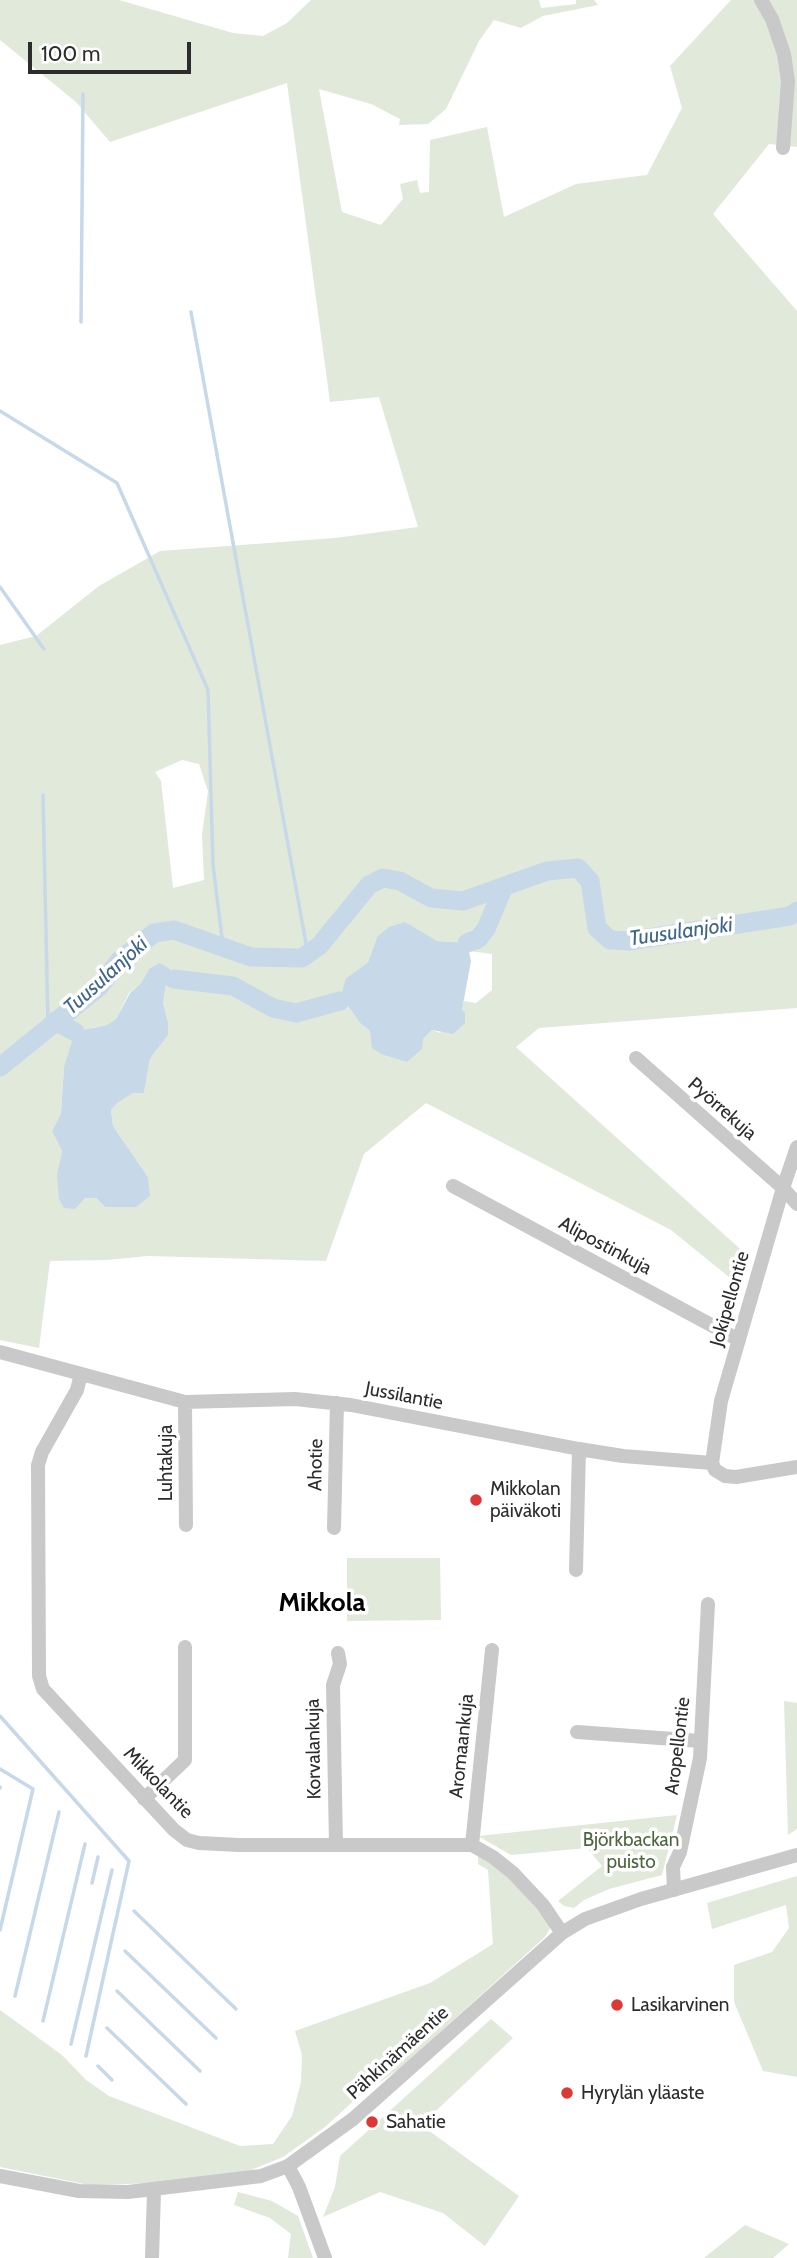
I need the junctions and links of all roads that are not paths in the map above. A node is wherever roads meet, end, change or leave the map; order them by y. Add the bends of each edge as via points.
1 (761, 0) edge
2 (783, 148) dead end
3 (636, 1058) dead end
4 (797, 1147) edge
5 (453, 1186) dead end
6 (783, 1188) junction
7 (797, 1204) edge
8 (739, 1340) junction
9 (0, 1352) edge
10 (81, 1374) junction
11 (185, 1402) junction
12 (337, 1403) junction
13 (579, 1449) junction
14 (712, 1464) junction
15 (797, 1467) edge
16 (186, 1525) dead end
17 (334, 1528) dead end
18 (576, 1570) dead end
19 (708, 1604) dead end
20 (185, 1647) dead end
21 (492, 1650) dead end
22 (338, 1653) dead end
23 (577, 1731) dead end
24 (701, 1741) junction
25 (144, 1799) junction
26 (336, 1845) junction
27 (472, 1845) junction
28 (797, 1855) edge
29 (674, 1890) junction
30 (562, 1933) junction
31 (288, 2166) junction
32 (0, 2176) edge
33 (154, 2190) junction
34 (152, 2258) edge
35 (325, 2258) edge

1 - 2 street via 785,54 788,81
3 - 6 street, Pyörrekuja
4 - 6 street, Jokipellontie
5 - 8 street, Alipostinkuja
6 - 7 street, Pyörrekuja
6 - 8 street, Jokipellontie
8 - 14 street, Jokipellontie via 720,1401
9 - 10 street, Jussilantie
10 - 11 street, Jussilantie
10 - 25 street, Mikkolantie via 38,1465 40,1683
11 - 12 street, Jussilantie via 295,1399
11 - 16 street, Luhtakuja
12 - 13 street, Jussilantie
12 - 17 street, Ahotie
13 - 14 street, Jussilantie
13 - 18 street
14 - 15 street, Jussilantie via 725,1476 736,1477
19 - 24 street, Aropellontie
20 - 25 street via 185,1760
21 - 27 street, Aromaankuja
22 - 26 street, Korvalankuja via 340,1664 333,1685
23 - 24 street
24 - 29 street, Aropellontie via 680,1852 673,1867
25 - 26 street, Mikkolantie via 174,1830 199,1843
26 - 27 street, Mikkolantie
27 - 30 street via 513,1873
28 - 29 street, Pähkinämäentie
29 - 30 street, Pähkinämäentie via 585,1919
30 - 31 street, Pähkinämäentie via 353,2119
31 - 33 street, Pähkinämäentie via 261,2176
31 - 35 street
32 - 33 street, Pähkinämäentie via 79,2192
33 - 34 street

